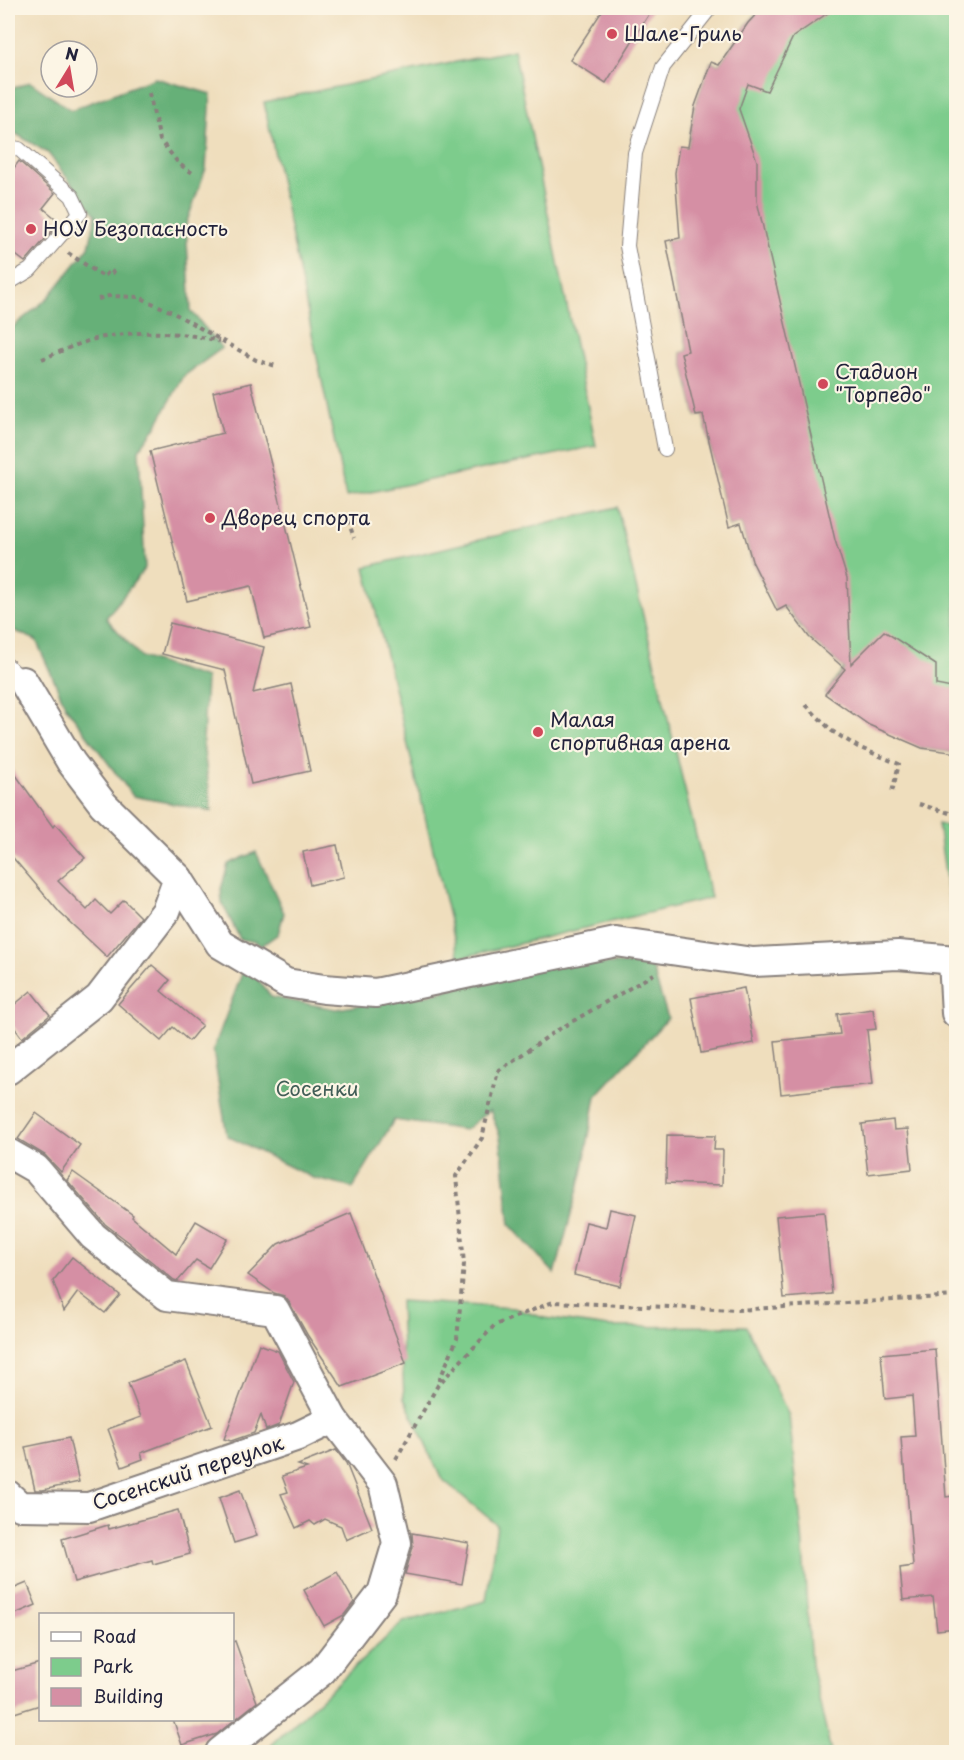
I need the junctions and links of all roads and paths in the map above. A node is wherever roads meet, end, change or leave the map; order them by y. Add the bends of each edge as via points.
1 (710, 8) edge
2 (149, 93) dead end
3 (8, 147) edge
4 (194, 174) dead end
5 (55, 244) junction
6 (118, 276) dead end
7 (8, 283) edge
8 (98, 299) dead end
9 (225, 343) junction
10 (42, 359) dead end
11 (276, 366) dead end
12 (665, 449) dead end
13 (348, 520) dead end
14 (354, 538) dead end
15 (15, 674) edge
16 (806, 705) dead end
17 (892, 792) dead end
18 (919, 804) dead end
19 (957, 815) edge
20 (178, 878) junction
21 (688, 953) junction
22 (955, 961) edge
23 (957, 1012) edge
24 (8, 1070) edge
25 (8, 1153) edge
26 (957, 1296) edge
27 (438, 1385) junction
28 (333, 1419) junction
29 (383, 1484) junction
30 (8, 1495) edge
31 (220, 1752) edge

1 - 12 lane via 663,68 635,153 627,246
2 - 4 path via 160,140 179,164
3 - 5 lane via 19,149 72,196 80,213
5 - 6 path via 104,277 110,270
5 - 7 lane via 30,270
8 - 9 path via 139,297
9 - 10 path via 163,332 98,338
9 - 11 path
13 - 14 path
15 - 20 street via 103,804
16 - 17 path via 832,731 899,764
18 - 19 path
20 - 21 street via 220,944 286,982 324,989 376,993 616,942
20 - 24 street via 166,911 99,998
21 - 22 street via 753,962 898,955
21 - 27 path via 556,1031 498,1071 482,1138 456,1176 464,1264 457,1339
22 - 23 street
25 - 28 street via 36,1170 93,1236 167,1296 275,1311
26 - 27 path via 737,1310 553,1302 495,1325
27 - 29 path
28 - 29 street
28 - 30 street, Сосенский переулок via 298,1437 89,1507 20,1506
29 - 31 street via 397,1543 382,1593 322,1671

